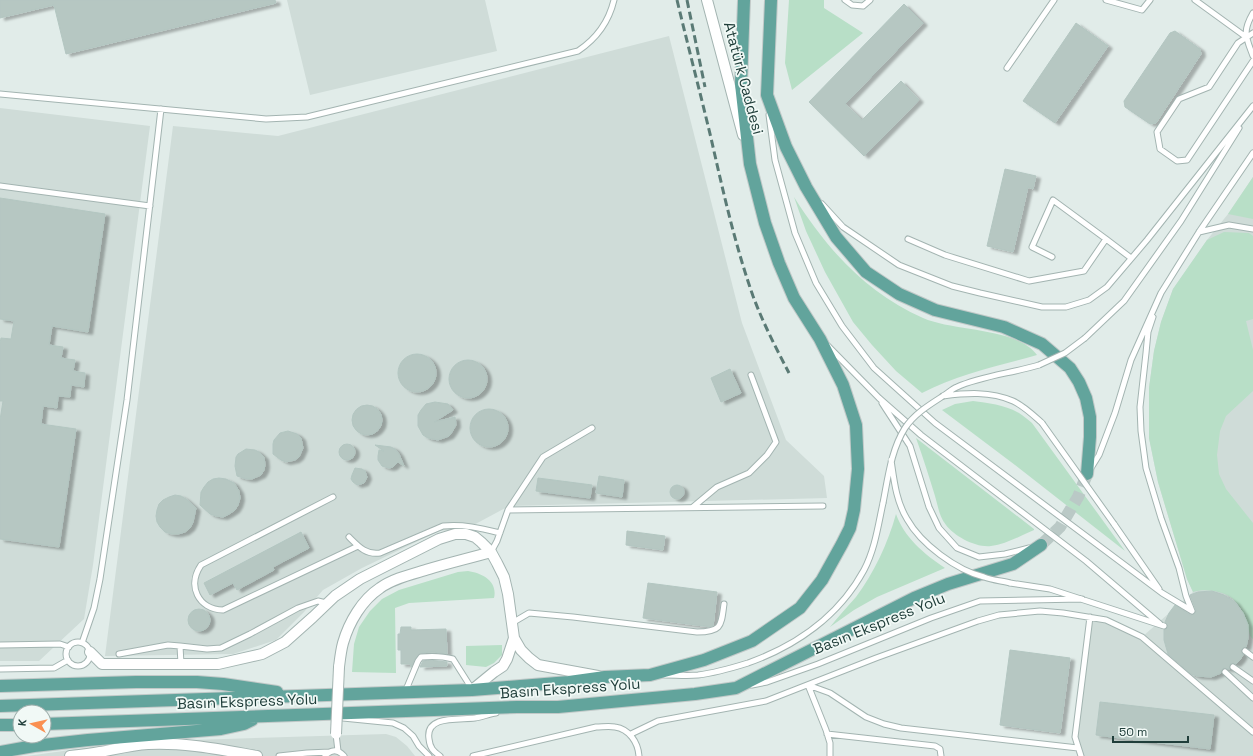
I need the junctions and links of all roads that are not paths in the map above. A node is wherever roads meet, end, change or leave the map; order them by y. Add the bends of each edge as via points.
1 (614, 0) edge
2 (707, 0) edge
3 (744, 0) edge
4 (771, 0) edge
5 (845, 0) edge
6 (870, 0) edge
7 (1054, 0) edge
8 (1106, 0) edge
9 (1150, 0) edge
10 (1195, 0) edge
11 (1253, 13) edge
12 (1253, 33) edge
13 (1246, 37) junction
14 (1253, 56) edge
15 (1253, 61) edge
16 (1007, 68) dead end
17 (0, 94) edge
18 (767, 95) junction
19 (1252, 107) edge
20 (161, 109) junction
21 (1253, 153) edge
22 (750, 164) junction
23 (0, 186) edge
24 (806, 187) junction
25 (150, 206) junction
26 (1253, 228) edge
27 (1199, 232) junction
28 (908, 239) dead end
29 (1106, 239) junction
30 (1052, 257) dead end
31 (1131, 258) junction
32 (1161, 293) junction
33 (820, 338) junction
34 (751, 375) dead end
35 (943, 396) junction
36 (879, 398) junction
37 (592, 428) dead end
38 (891, 460) junction
39 (1087, 474) joint
40 (333, 496) dead end
41 (823, 506) dead end
42 (693, 507) junction
43 (508, 510) junction
44 (500, 533) junction
45 (349, 537) dead end
46 (1041, 545) joint
47 (358, 546) junction
48 (491, 552) junction
49 (1162, 593) junction
50 (1082, 599) junction
51 (326, 603) junction
52 (724, 604) dead end
53 (1090, 617) junction
54 (512, 623) junction
55 (514, 638) junction
56 (82, 643) junction
57 (0, 645) edge
58 (180, 646) junction
59 (69, 647) junction
60 (1245, 651) dead end
61 (90, 652) junction
62 (119, 654) dead end
63 (1253, 657) edge
64 (68, 660) junction
65 (181, 664) junction
66 (1232, 668) dead end
67 (0, 669) edge
68 (1225, 672) dead end
69 (650, 675) junction
70 (605, 677) junction
71 (1253, 681) edge
72 (808, 685) junction
73 (0, 686) edge
74 (736, 688) junction
75 (472, 690) junction
76 (405, 692) junction
77 (301, 696) junction
78 (1253, 698) edge
79 (0, 706) edge
80 (516, 707) junction
81 (317, 715) junction
82 (260, 716) junction
83 (12, 724) edge
84 (52, 724) edge
85 (0, 725) edge
86 (1253, 732) edge
87 (336, 734) joint
88 (631, 734) junction
89 (827, 734) junction
90 (1078, 748) junction
91 (0, 752) edge
92 (338, 753) edge
93 (70, 756) edge
94 (258, 756) edge
95 (280, 756) edge
96 (325, 756) edge
97 (349, 756) edge
98 (429, 756) edge
99 (440, 756) edge
100 (473, 756) edge
101 (639, 756) edge
102 (830, 756) edge
103 (941, 756) edge
104 (1081, 756) edge

1 - 20 lane via 598,33 578,51 307,117 266,119
2 - 22 street, Atatürk Caddesi
3 - 22 main road via 741,84
4 - 18 main road
5 - 6 lane via 852,5 863,6
7 - 16 lane
8 - 9 lane via 1142,10
10 - 13 lane
11 - 13 lane via 1247,24
12 - 13 lane
13 - 14 lane
13 - 15 lane via 1238,43 1209,87 1179,99 1157,132 1160,149 1177,161 1187,160
17 - 20 lane
18 - 24 main road via 786,147
18 - 49 lane via 774,160 795,233 816,284 842,326 874,368 935,423
19 - 31 lane
19 - 35 lane, bridge via 1181,221 1124,301 1085,338 1065,353 1039,365 955,387
20 - 25 lane
21 - 27 lane
22 - 33 main road via 765,223 779,263 794,298
23 - 25 lane
24 - 31 lane via 843,227 899,265 952,286 1042,307 1066,307 1089,300 1106,287
24 - 39 main road via 836,237 866,272 899,294 935,310 1004,327 1042,344 1070,368 1080,382 1090,417
25 - 56 lane via 127,400 100,579 94,608
26 - 27 lane via 1230,225
27 - 32 lane
28 - 29 lane via 946,255 1029,281 1084,271
29 - 30 lane via 1053,200 1032,247
29 - 31 lane
32 - 39 lane via 1131,360 1099,455
32 - 49 lane via 1148,332 1140,431 1146,468 1192,611
33 - 36 lane
33 - 69 main road via 843,385 856,425 858,469 850,528 842,544 822,580 800,608 752,641 704,660
34 - 42 lane via 776,442 749,473 717,487
35 - 38 lane, bridge via 925,408 905,428
35 - 49 lane, bridge via 966,393 998,396 1013,401 1042,423
36 - 46 lane via 910,446 929,508 939,528 957,548 979,557
36 - 50 lane via 921,435 1086,561 1162,625
37 - 43 lane via 543,457
38 - 50 lane, bridge via 900,504 918,535 931,547 964,569 982,577 1050,589
38 - 69 lane, bridge via 873,549 864,570 837,608 804,636 762,658 733,668 699,675
40 - 47 lane via 201,565 194,581 196,593 207,606 223,610
41 - 42 lane
42 - 43 lane
43 - 44 lane
44 - 47 lane via 472,526 453,525 443,526 380,553 370,553
44 - 48 lane
45 - 47 lane
46 - 74 main road via 1013,564 948,584 914,598
48 - 51 street via 475,537 455,534 439,539 360,579
48 - 54 street via 504,577
48 - 87 street, bridge via 395,580 381,587 360,607 343,643 339,667
50 - 74 lane, Basın Ekspress Yolu via 980,601 818,664 767,682
51 - 58 lane via 318,601 298,608 221,648 200,649
51 - 65 street via 293,636 262,654 218,664
52 - 54 lane via 719,626 708,632 529,613
53 - 72 lane via 1040,611 999,615
53 - 86 lane via 1106,620 1142,637
53 - 90 lane via 1075,737
54 - 55 street
55 - 70 street via 521,650 538,665
55 - 75 street via 503,666
56 - 59 lane via 77,642
56 - 61 lane
57 - 59 lane via 60,644
58 - 62 lane via 168,645
58 - 65 lane
59 - 64 lane via 66,656
60 - 63 lane
61 - 64 lane via 90,659 84,665 74,666
61 - 65 street via 102,664
64 - 67 lane via 54,668
66 - 71 lane
68 - 78 lane
69 - 70 main road
70 - 75 main road, Basın Ekspress Yolu
72 - 88 lane via 766,701 658,721
72 - 89 lane
72 - 90 lane via 830,693 866,717 901,728
73 - 77 main road via 197,682
74 - 80 main road, Basın Ekspress Yolu via 558,707
75 - 76 main road, Basın Ekspress Yolu
75 - 76 lane via 453,659 428,656 421,657 418,661
76 - 77 main road, Basın Ekspress Yolu
77 - 79 main road, Basın Ekspress Yolu
80 - 81 main road, Basın Ekspress Yolu
80 - 99 lane via 476,718 439,721 428,733 432,751
81 - 82 main road, Basın Ekspress Yolu
81 - 98 lane via 393,723 404,728
82 - 84 main road, Basın Ekspress Yolu
82 - 91 main road via 244,724 221,729 88,740
83 - 85 main road
87 - 92 lane
88 - 100 lane via 616,727 596,727
88 - 101 lane
89 - 102 lane
89 - 103 lane via 935,746 940,749
90 - 104 lane
92 - 95 lane
92 - 96 lane
92 - 97 lane
93 - 94 street via 150,744 221,749

